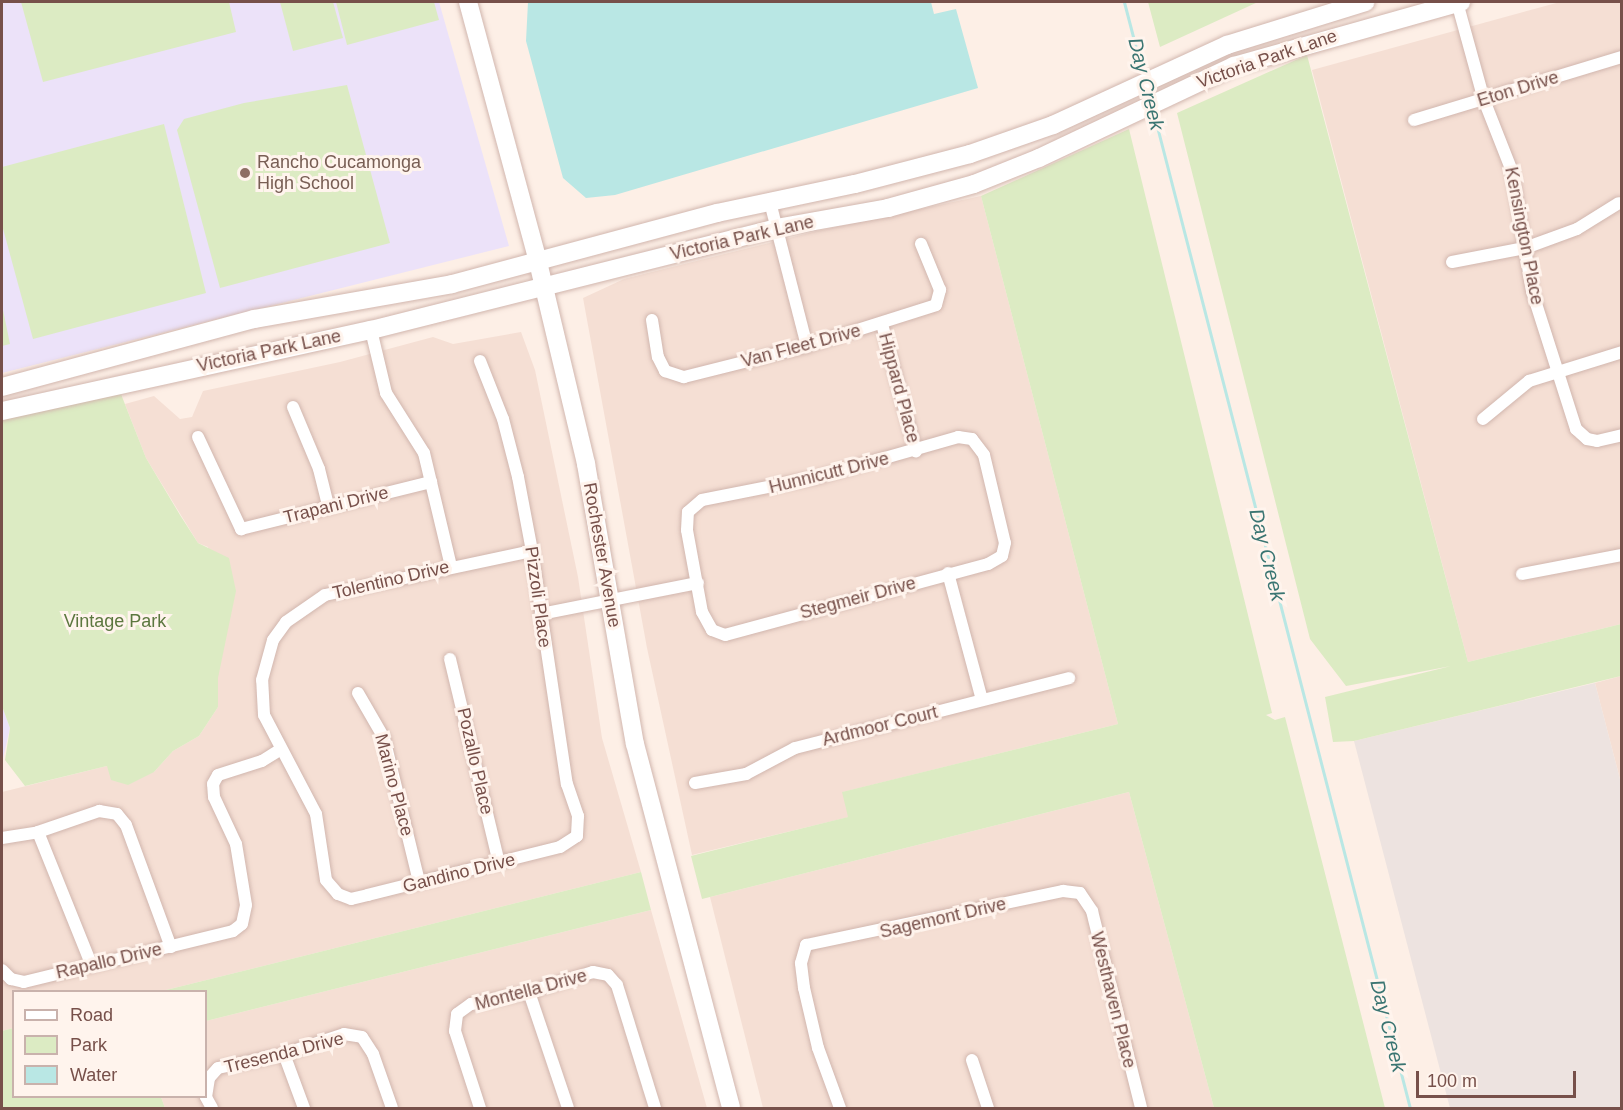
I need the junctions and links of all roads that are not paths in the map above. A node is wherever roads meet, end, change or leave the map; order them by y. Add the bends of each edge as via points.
1 (468, 2) edge
2 (1366, 2) edge
3 (1459, 2) edge
4 (1622, 57) edge
5 (1484, 100) junction
6 (1414, 120) dead end
7 (770, 202) junction
8 (1619, 203) dead end
9 (776, 228) junction
10 (921, 244) dead end
11 (1525, 248) junction
12 (538, 262) junction
13 (1452, 262) dead end
14 (544, 285) junction
15 (652, 321) dead end
16 (882, 324) junction
17 (370, 330) junction
18 (807, 346) junction
19 (1622, 352) edge
20 (480, 361) dead end
21 (1559, 369) junction
22 (2, 387) edge
23 (293, 406) dead end
24 (2, 411) edge
25 (1483, 420) dead end
26 (1622, 435) edge
27 (198, 437) dead end
28 (916, 452) junction
29 (431, 482) junction
30 (328, 506) junction
31 (532, 551) junction
32 (1622, 555) edge
33 (1002, 556) joint
34 (451, 566) junction
35 (948, 573) junction
36 (1522, 574) dead end
37 (698, 583) junction
38 (610, 601) junction
39 (541, 614) junction
40 (450, 659) dead end
41 (1069, 678) dead end
42 (358, 693) dead end
43 (982, 700) junction
44 (281, 749) junction
45 (695, 783) dead end
46 (38, 832) junction
47 (577, 836) joint
48 (2, 838) edge
49 (499, 863) junction
50 (419, 882) junction
51 (1080, 893) joint
52 (338, 894) joint
53 (171, 947) junction
54 (92, 966) junction
55 (2, 970) edge
56 (529, 992) junction
57 (284, 1054) junction
58 (972, 1060) dead end
59 (207, 1088) edge
60 (304, 1108) edge
61 (392, 1108) edge
62 (480, 1108) edge
63 (568, 1108) edge
64 (652, 1108) edge
65 (731, 1108) edge
66 (838, 1108) edge
67 (988, 1108) edge
68 (1141, 1108) edge

1 - 12 street, Rochester Avenue
2 - 7 street, Victoria Park Lane via 1247,38 998,146 873,180
3 - 5 street, Kensington Place
3 - 9 street, Victoria Park Lane via 1285,50 1174,92 974,184 888,208
4 - 5 street, Eton Drive
5 - 6 street, Eton Drive
5 - 11 street, Kensington Place via 1512,171
7 - 9 street
7 - 12 street, Victoria Park Lane
8 - 11 street via 1577,229
9 - 14 street, Victoria Park Lane
9 - 18 street
10 - 16 street, Van Fleet Drive via 940,290 936,305
11 - 13 street
11 - 21 street, Kensington Place via 1532,291
12 - 14 street, Rochester Avenue
12 - 22 street, Victoria Park Lane via 452,284 254,319
14 - 17 street, Victoria Park Lane
14 - 38 street, Rochester Avenue via 593,495
15 - 18 street, Van Fleet Drive via 657,357 665,371 684,376
16 - 18 street, Van Fleet Drive
16 - 28 street, Hippard Place
17 - 24 street, Victoria Park Lane
17 - 29 street via 386,393 424,453
19 - 21 street
20 - 31 street, Pizzoli Place via 503,419
21 - 25 street via 1529,381
21 - 26 street, Kensington Place via 1581,435 1597,441
23 - 30 street via 319,469
27 - 30 street, Trapani Drive via 241,529
28 - 33 street, Hunnicutt Drive via 958,436 972,439 984,455 1005,543
28 - 37 street, Hunnicutt Drive via 808,480 702,500 688,512 687,530
29 - 30 street, Trapani Drive
29 - 34 street
31 - 34 street, Tolentino Drive
31 - 39 street, Pizzoli Place
32 - 36 street
33 - 35 street, Stegmeir Drive via 988,564
34 - 44 street, Tolentino Drive via 325,595 304,607 273,640 262,680 264,715
35 - 37 street, Stegmeir Drive via 725,635 712,630 702,612
35 - 43 street
37 - 38 street
38 - 39 street
38 - 65 street, Rochester Avenue via 635,744
39 - 47 street, Pizzoli Place via 567,784 579,816
40 - 49 street, Pozallo Place
41 - 43 street, Ardmoor Court
42 - 50 street, Marino Place via 384,738
43 - 45 street, Ardmoor Court via 795,748 746,774
44 - 52 street, Tolentino Drive via 316,814 326,880
44 - 53 street, Rapallo Drive via 262,761 218,775 213,784 214,797 236,844 246,915 233,931
46 - 48 street
46 - 53 street via 99,811 117,814 126,825
46 - 54 street
47 - 49 street, Gandino Drive via 560,847
49 - 50 street, Gandino Drive
50 - 52 street, Gandino Drive via 351,899
51 - 66 street, Sagemont Drive via 1063,891 806,945 801,963 804,988
51 - 68 street, Westhaven Place via 1092,911
53 - 54 street, Rapallo Drive
54 - 55 street, Rapallo Drive via 24,982 11,979
56 - 62 street, Montella Drive via 471,1004 457,1014 455,1031
56 - 63 street
56 - 64 street, Montella Drive via 593,972 608,975 617,985
57 - 59 street, Tresenda Drive via 218,1068 208,1078
57 - 60 street
57 - 61 street, Tresenda Drive via 344,1034 362,1037 374,1054
58 - 67 street

